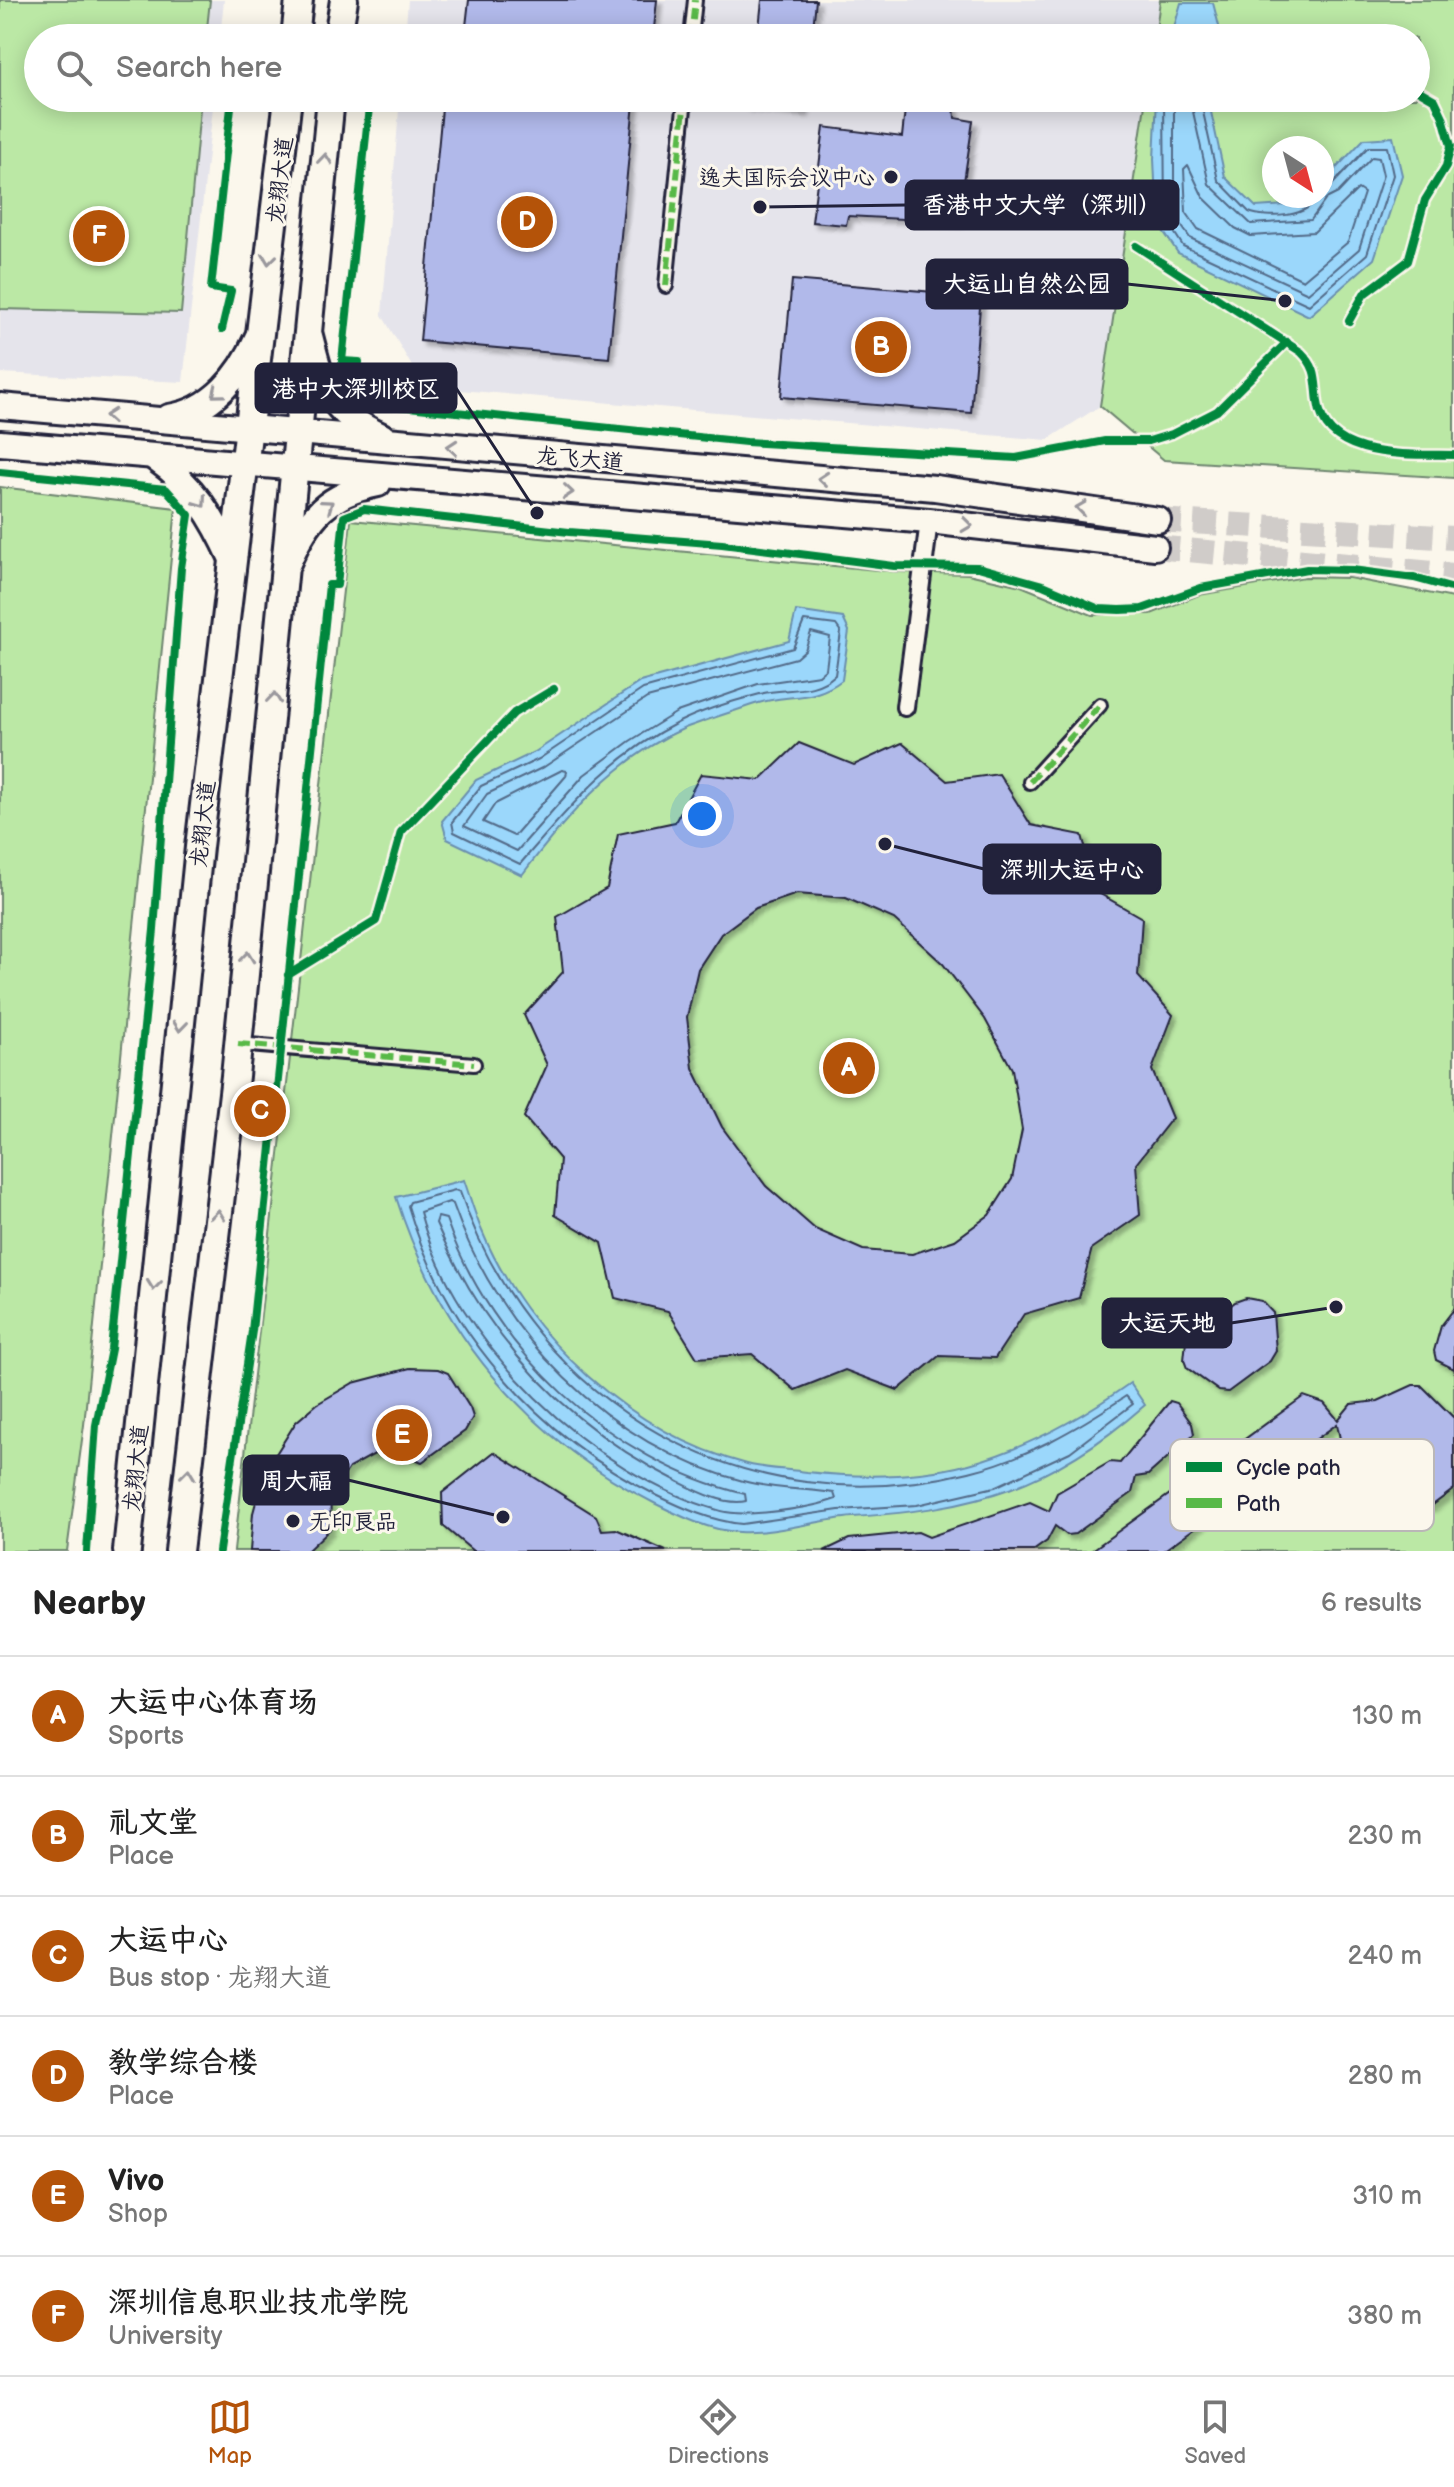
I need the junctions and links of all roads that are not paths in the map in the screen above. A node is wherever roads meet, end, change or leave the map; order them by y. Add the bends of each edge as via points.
1 (299, 0) edge
2 (344, 0) edge
3 (695, 0) edge
4 (296, 24) edge
5 (340, 24) edge
6 (692, 24) edge
7 (286, 112) edge
8 (330, 112) edge
9 (684, 112) edge
10 (666, 286) dead end
11 (309, 331) junction
12 (259, 332) junction
13 (0, 406) edge
14 (149, 419) junction
15 (248, 427) junction
16 (299, 432) junction
17 (395, 442) junction
18 (0, 443) edge
19 (154, 458) junction
20 (243, 466) junction
21 (295, 471) junction
22 (400, 479) junction
23 (1158, 520) tunnel mouth
24 (929, 521) junction
25 (1155, 547) tunnel mouth
26 (232, 559) junction
27 (286, 569) junction
28 (1100, 705) dead end
29 (905, 707) dead end
30 (1030, 782) dead end
31 (238, 1044) junction
32 (474, 1064) dead end
33 (127, 1551) edge
34 (179, 1551) edge

1 - 4 main road
2 - 5 main road
3 - 6 street
7 -> 12 main road, 龙翔大道
11 -> 8 main road, 龙翔大道
9 - 10 street
11 - 16 main road, 龙翔大道
11 - 17 main road via 331,402 352,420
12 -> 14 main road via 235,377 216,395 179,416
12 - 15 main road, 龙翔大道
14 -> 13 main road, 龙飞大道
14 - 15 main road, 龙飞大道
15 - 16 main road, 龙飞大道
15 - 20 main road, 龙翔大道
16 - 17 main road, 龙飞大道
16 - 21 main road, 龙翔大道
23 -> 17 main road, 龙飞大道 via 935,488
18 - 19 main road, 龙飞大道
19 - 20 main road, 龙飞大道
19 -> 26 main road via 199,497
20 - 21 main road, 龙飞大道
20 - 26 main road, 龙翔大道
21 - 22 main road, 龙飞大道
21 - 27 main road, 龙翔大道
22 -> 24 main road, 龙飞大道
27 -> 22 main road via 311,518 327,504 348,492
24 -> 25 main road, 龙飞大道
24 - 29 street
26 -> 33 main road, 龙翔大道
31 -> 27 main road, 龙翔大道
28 - 30 street
31 - 32 street
34 -> 31 main road, 龙翔大道

